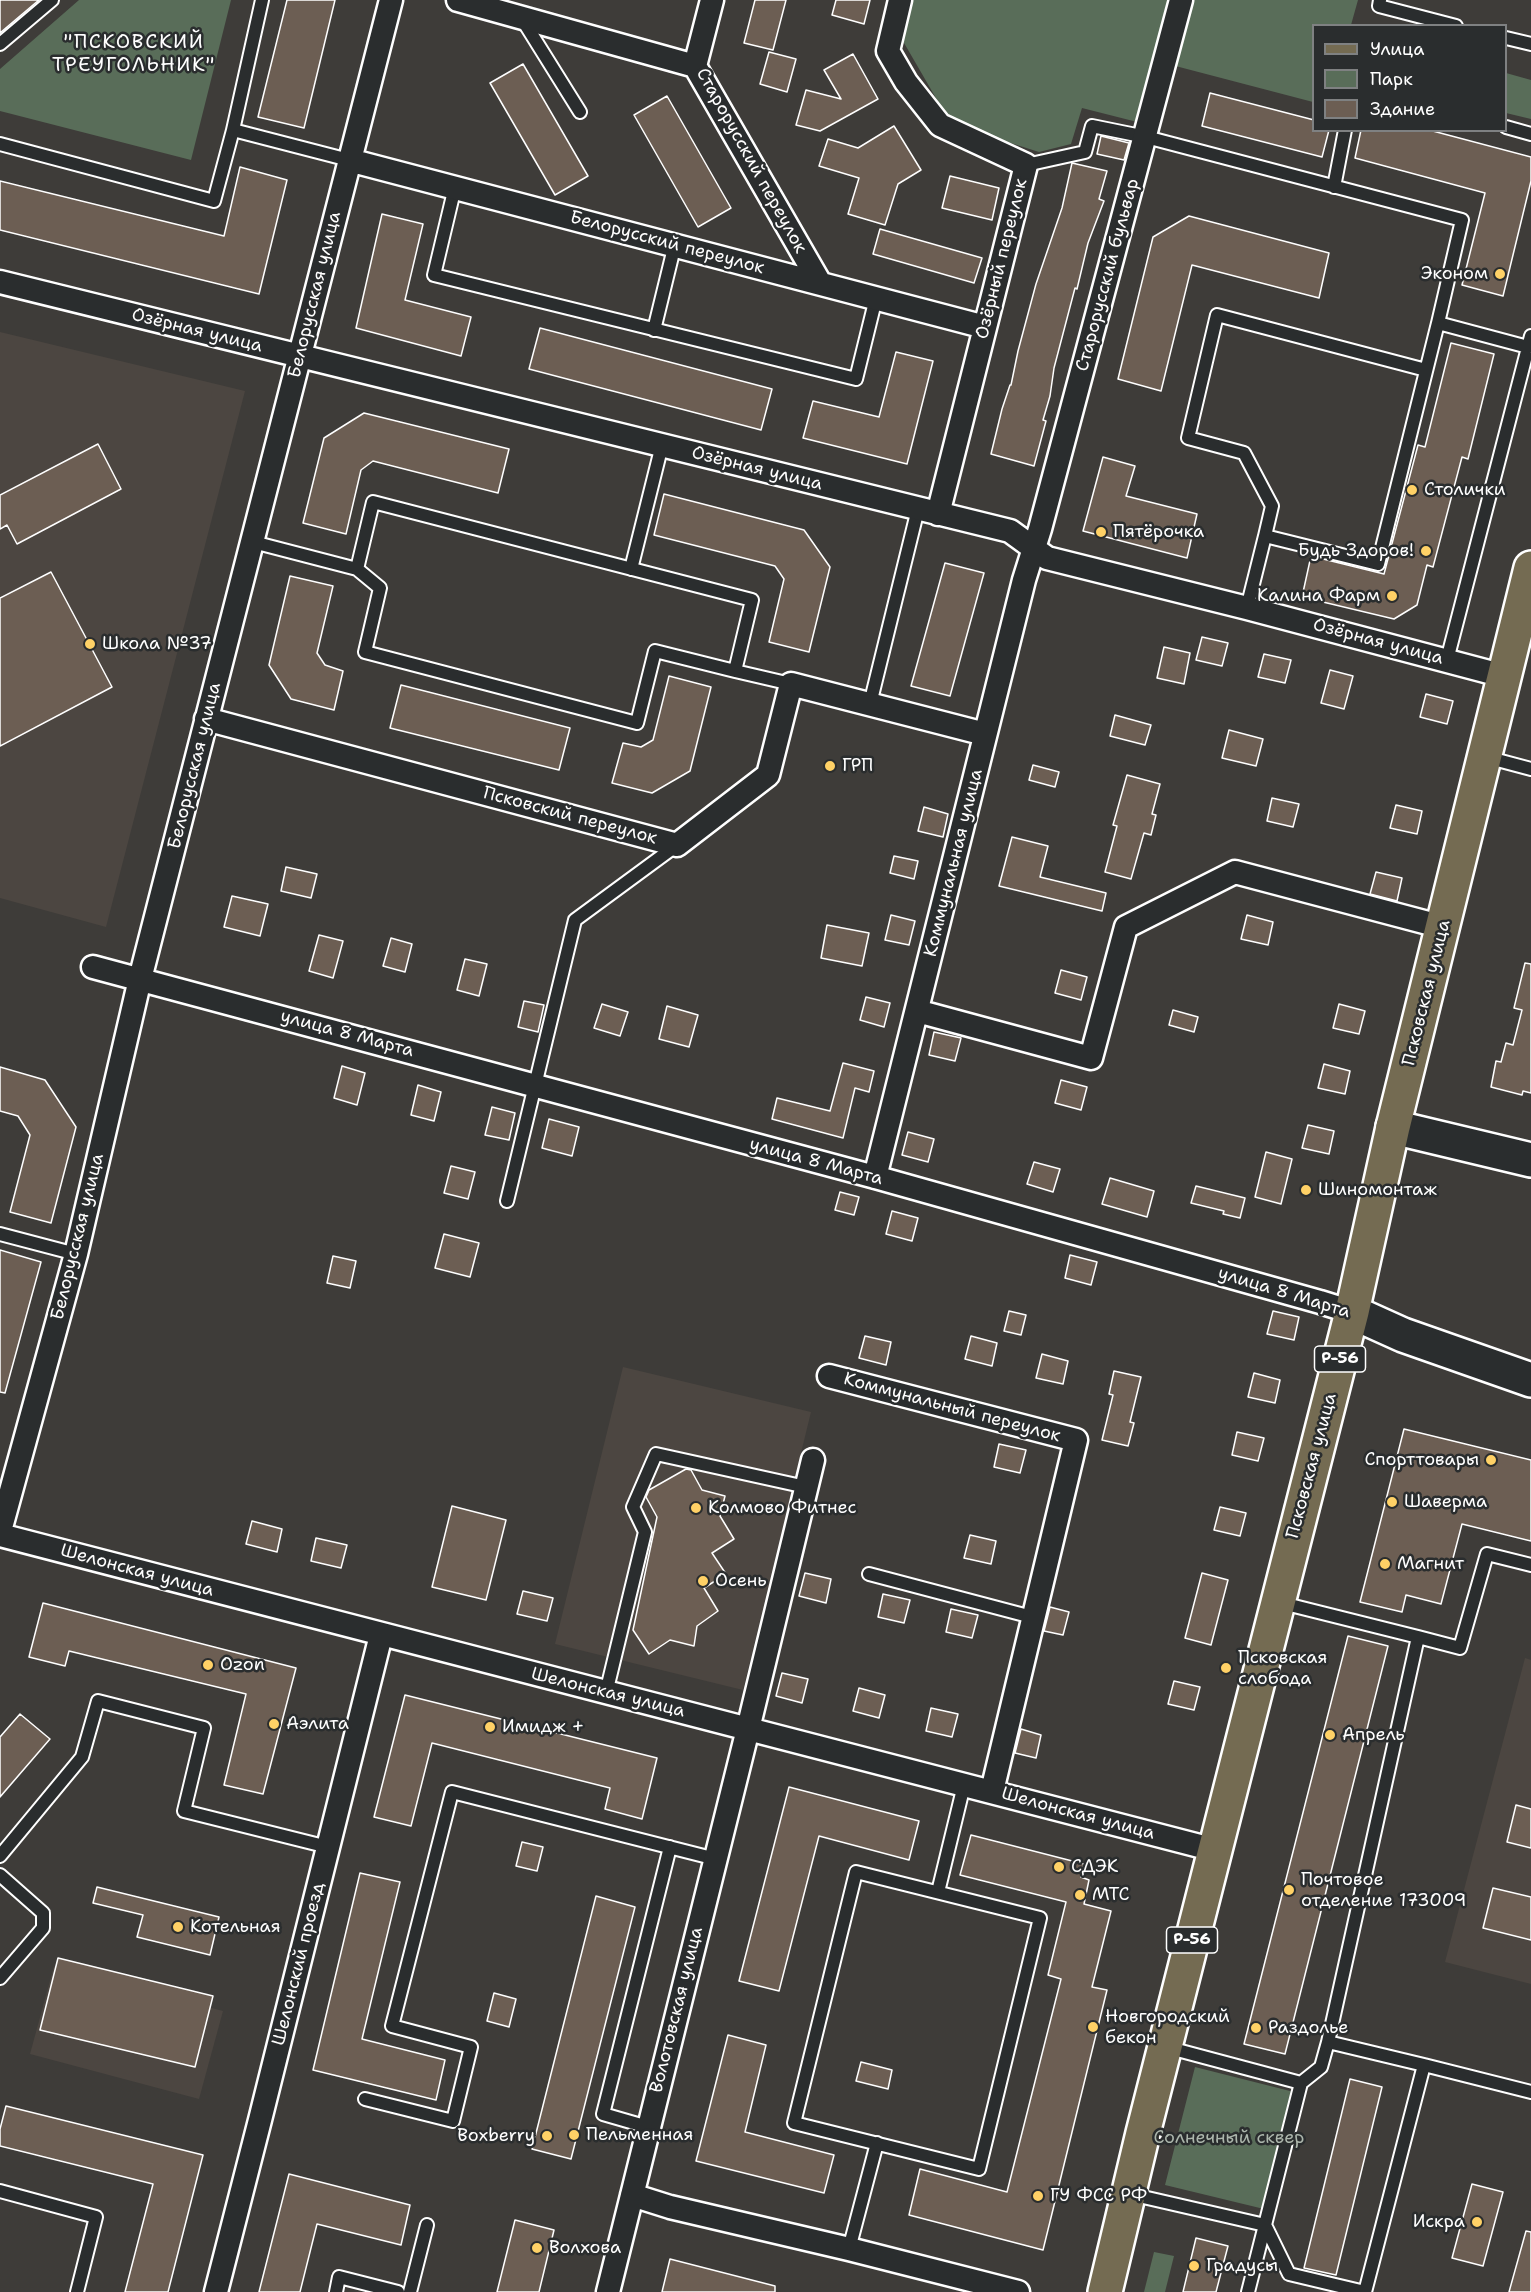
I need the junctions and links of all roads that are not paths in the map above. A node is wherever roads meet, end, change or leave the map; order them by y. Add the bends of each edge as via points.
1 (52, 0) edge
2 (262, 0) edge
3 (391, 0) edge
4 (458, 0) edge
5 (712, 0) edge
6 (900, 0) edge
7 (1181, 0) edge
8 (1380, 0) edge
9 (522, 8) edge
10 (1448, 24) edge
11 (1507, 38) edge
12 (0, 44) edge
13 (1531, 44) edge
14 (695, 66) junction
15 (580, 111) dead end
16 (1507, 127) edge
17 (233, 130) junction
18 (1345, 132) edge
19 (1531, 134) edge
20 (1146, 137) junction
21 (0, 144) edge
22 (349, 160) junction
23 (1026, 165) junction
24 (455, 187) junction
25 (1334, 187) junction
26 (675, 244) junction
27 (0, 282) edge
28 (820, 283) junction
29 (876, 298) junction
30 (1438, 323) junction
31 (985, 327) junction
32 (654, 330) junction
33 (1530, 341) edge
34 (300, 355) junction
35 (1426, 370) junction
36 (662, 445) junction
37 (928, 511) junction
38 (1265, 536) junction
39 (253, 542) junction
40 (1032, 549) junction
41 (1531, 568) edge
42 (357, 569) junction
43 (631, 569) junction
44 (1247, 608) junction
45 (1447, 660) junction
46 (735, 671) junction
47 (1504, 676) junction
48 (791, 684) junction
49 (870, 704) junction
50 (206, 719) junction
51 (985, 734) junction
52 (1484, 756) junction
53 (1531, 769) edge
54 (677, 845) junction
55 (1443, 927) junction
56 (93, 967) dead end
57 (140, 979) junction
58 (917, 1011) junction
59 (535, 1085) junction
60 (1393, 1127) junction
61 (1531, 1160) edge
62 (875, 1178) junction
63 (507, 1201) dead end
64 (0, 1234) edge
65 (76, 1254) junction
66 (1352, 1312) junction
67 (829, 1376) dead end
68 (1531, 1380) edge
69 (813, 1460) dead end
70 (806, 1487) junction
71 (0, 1533) edge
72 (1531, 1565) edge
73 (869, 1574) dead end
74 (1277, 1602) junction
75 (1032, 1617) junction
76 (381, 1635) junction
77 (1418, 1637) junction
78 (606, 1693) junction
79 (748, 1729) junction
80 (964, 1785) junction
81 (992, 1791) junction
82 (328, 1847) junction
83 (670, 1847) junction
84 (1215, 1850) junction
85 (0, 1856) edge
86 (716, 1859) junction
87 (0, 1875) edge
88 (938, 1892) junction
89 (0, 1978) edge
90 (1328, 2042) junction
91 (1165, 2047) junction
92 (1424, 2065) junction
93 (1301, 2083) junction
94 (1531, 2092) edge
95 (365, 2098) dead end
96 (648, 2127) junction
97 (877, 2143) junction
98 (0, 2190) edge
99 (1130, 2194) junction
100 (632, 2195) junction
101 (427, 2225) dead end
102 (1265, 2225) junction
103 (849, 2249) junction
104 (957, 2284) edge
105 (76, 2292) edge
106 (216, 2292) edge
107 (336, 2292) edge
108 (398, 2292) edge
109 (410, 2292) edge
110 (608, 2292) edge
111 (1018, 2292) edge
112 (1105, 2292) edge
113 (1248, 2292) edge

1 - 12 lane
2 - 17 lane
3 - 22 street, Белорусская улица
4 - 9 street
5 - 14 street, Старорусский переулок
6 - 23 street, Озёрный переулок via 888,51 906,82 940,125
7 - 20 street, Старорусский бульвар
8 - 10 lane via 1378,6
9 - 14 street
9 - 15 lane
11 - 13 lane
14 - 28 street, Старорусский переулок
16 - 19 lane
17 - 21 lane via 214,201
17 - 22 lane
18 - 25 lane
20 - 23 lane via 1092,126 1084,152
20 - 25 lane
20 - 40 street, Старорусский бульвар
22 - 24 street, Белорусский переулок
22 - 34 street, Белорусская улица
23 - 31 street, Озёрный переулок
24 - 26 street, Белорусский переулок
24 - 32 lane via 434,275
25 - 30 lane via 1462,220
26 - 28 street, Белорусский переулок
26 - 32 lane
27 - 34 street, Озёрная улица
28 - 29 street, Белорусский переулок
29 - 31 street, Белорусский переулок
29 - 32 lane via 856,379
30 - 33 lane
30 - 35 lane
31 - 37 street, Озёрный переулок
33 - 45 lane
34 - 36 street, Озёрная улица
34 - 39 street, Белорусская улица
35 - 38 lane via 1378,564
35 - 38 lane via 1217,315 1188,438 1244,453 1272,506
36 - 37 street, Озёрная улица
36 - 43 lane
37 - 40 street, Озёрная улица via 1010,531
37 - 49 lane
38 - 44 lane
39 - 42 lane
39 - 50 street, Белорусская улица
40 - 44 street, Озёрная улица via 1047,558
40 - 51 street, Коммунальная улица
41 - 47 main road, Псковская улица / Р-56
42 - 43 lane via 373,502
42 - 46 lane via 380,588 365,652 637,723 655,651
43 - 46 lane via 752,600
44 - 45 street, Озёрная улица
45 - 47 street, Озёрная улица
46 - 48 lane
47 - 52 main road, Псковская улица / Р-56
48 - 49 street
48 - 54 street, Псковский переулок via 768,775
49 - 51 street
50 - 54 street, Псковский переулок
50 - 57 street, Белорусская улица
51 - 58 street, Коммунальная улица
52 - 53 lane
52 - 55 main road, Псковская улица / Р-56
54 - 59 lane via 575,920
55 - 58 street via 1235,872 1126,927 1091,1058
55 - 60 main road, Псковская улица / Р-56
56 - 57 street, улица 8 Марта
57 - 59 street, улица 8 Марта
57 - 65 street, Белорусская улица
58 - 62 street, Коммунальная улица
59 - 62 street, улица 8 Марта
59 - 63 lane
60 - 61 main road
60 - 66 main road, Псковская улица / Р-56
62 - 66 street, улица 8 Марта
64 - 65 lane
65 - 71 street, Белорусская улица
66 - 68 main road, улица 8 Марта via 1403,1335
66 - 74 main road, Псковская улица / Р-56
67 - 75 street, Коммунальный переулок via 1076,1440
69 - 70 street
70 - 78 lane via 656,1454 633,1507 645,1532
70 - 79 street
71 - 76 street, Шелонская улица
72 - 77 lane via 1486,1554 1460,1648
73 - 75 lane
74 - 77 lane
74 - 84 main road, Псковская улица / Р-56
75 - 81 street
76 - 78 street, Шелонская улица
76 - 82 street, Шелонский проезд
77 - 90 lane
78 - 79 street, Шелонская улица
79 - 80 street, Шелонская улица
79 - 86 street, Волотовская улица
80 - 81 street, Шелонская улица
80 - 88 lane
81 - 84 street, Шелонская улица
82 - 85 lane via 184,1810 204,1728 98,1701 82,1757
82 - 106 street, Шелонский проезд
83 - 86 lane
83 - 95 lane via 452,1792 392,2026 471,2047 453,2121
83 - 96 lane via 603,2114
84 - 91 main road, Псковская улица / Р-56
86 - 96 street, Волотовская улица
87 - 89 lane via 43,1913 43,1928
88 - 97 lane via 856,1872 794,2123
88 - 97 lane via 1040,1918 996,2101 979,2169
90 - 92 lane
90 - 93 lane via 1321,2067
91 - 93 lane
91 - 99 main road, Псковская улица / Р-56
92 - 94 lane
92 - 102 lane via 1365,2292 1289,2274
93 - 102 lane
96 - 100 street, Волотовская улица
97 - 103 lane
98 - 105 lane via 96,2217
99 - 102 lane
99 - 112 main road, Псковская улица / Р-56
100 - 103 street
100 - 110 street, Волотовская улица
101 - 109 lane
102 - 113 lane
103 - 104 street
104 - 111 street
107 - 108 lane via 339,2277

